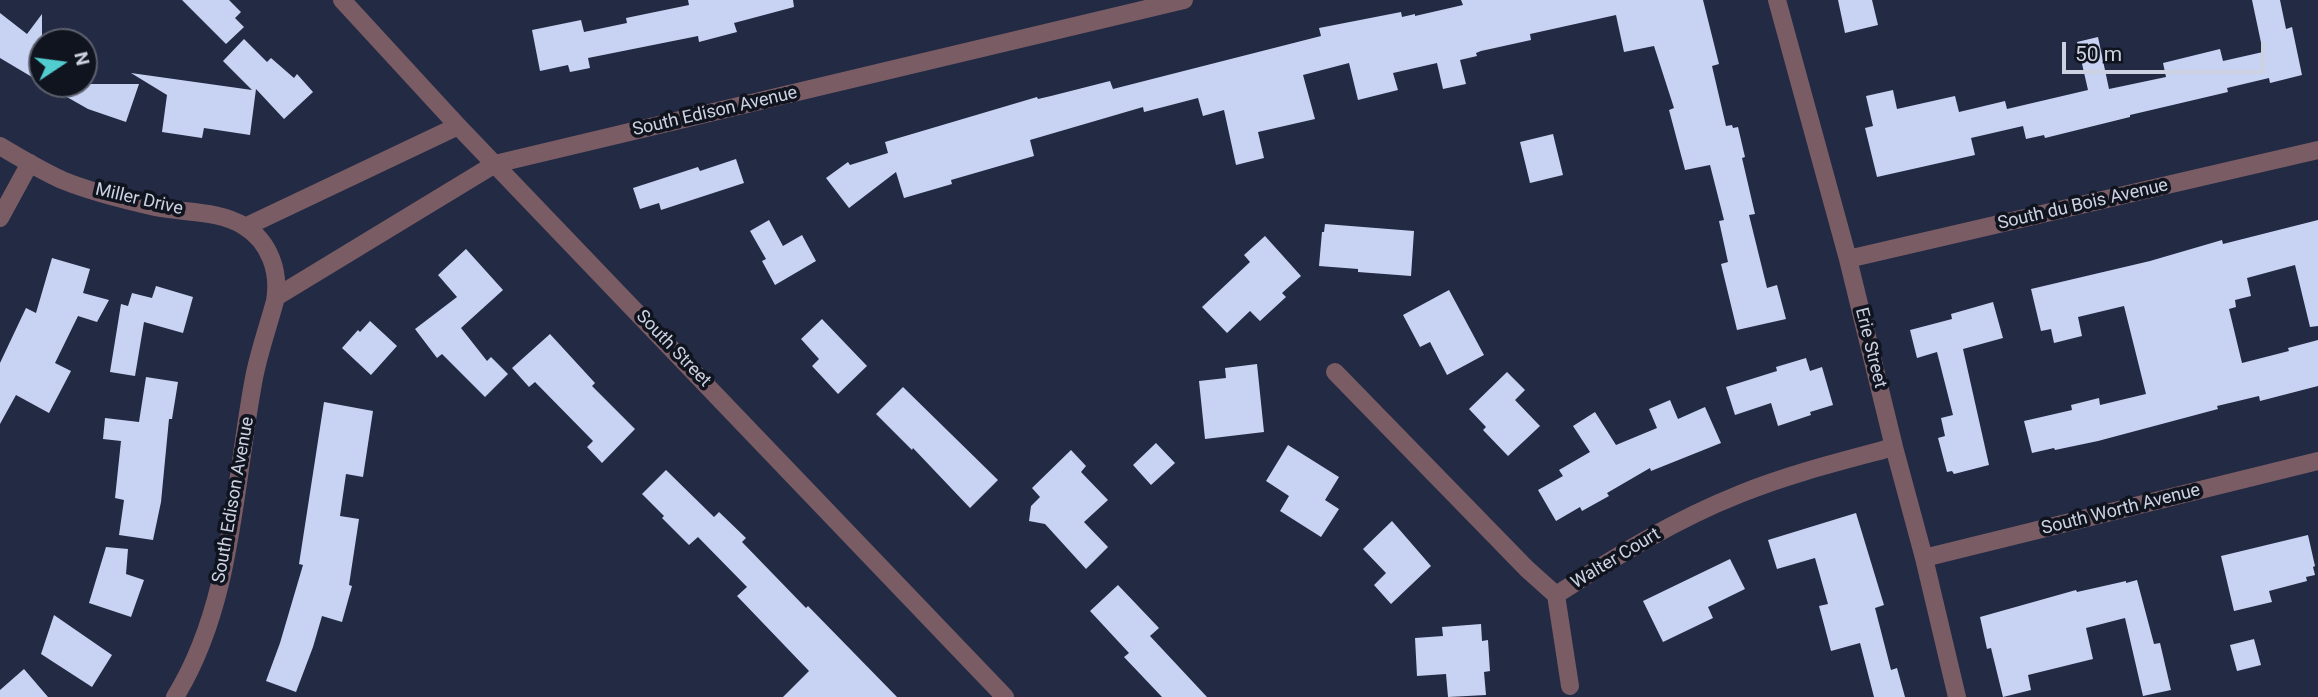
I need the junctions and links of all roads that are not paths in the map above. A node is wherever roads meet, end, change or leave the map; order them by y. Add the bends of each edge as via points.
1 (342, 0) edge
2 (1184, 0) edge
3 (1777, 0) edge
4 (458, 126) junction
5 (0, 146) edge
6 (2318, 150) edge
7 (30, 163) junction
8 (495, 164) junction
9 (0, 218) edge
10 (245, 227) junction
11 (1848, 259) junction
12 (276, 296) junction
13 (1335, 372) dead end
14 (1894, 447) junction
15 (2318, 461) edge
16 (1924, 558) junction
17 (1556, 595) junction
18 (1570, 686) dead end
19 (175, 697) edge
20 (1005, 697) edge
21 (1957, 697) edge

1 - 4 street, South Street
2 - 8 street, South Edison Avenue
3 - 11 street, Erie Street
4 - 8 street, South Street
4 - 10 street
5 - 7 street, Miller Drive
6 - 11 street, South du Bois Avenue
7 - 9 street
7 - 10 street, Miller Drive via 62,180 112,196 226,218
8 - 12 street, South Edison Avenue
8 - 20 street, South Street
10 - 12 street, South Edison Avenue via 270,257
11 - 14 street, Erie Street
12 - 19 street, South Edison Avenue via 255,376 222,575 206,631
13 - 17 street, Walter Court
14 - 16 street, Erie Street
14 - 17 street, Walter Court via 1766,484 1713,505 1654,534
15 - 16 street, South Worth Avenue
16 - 21 street, Erie Street
17 - 18 street

